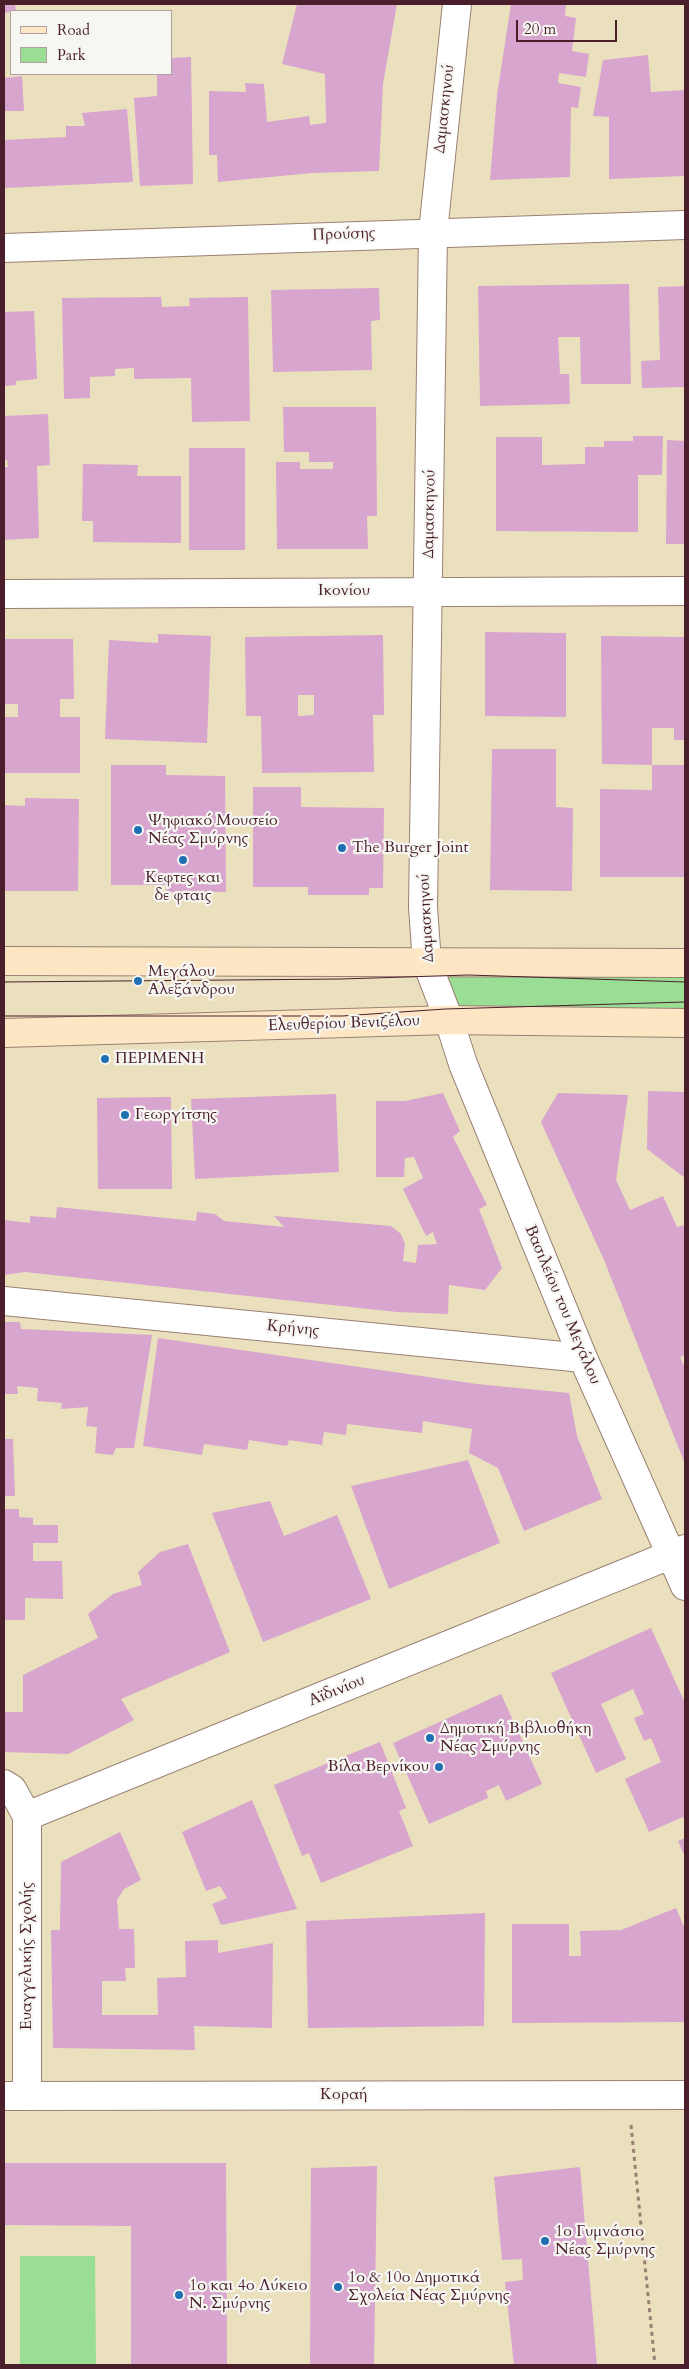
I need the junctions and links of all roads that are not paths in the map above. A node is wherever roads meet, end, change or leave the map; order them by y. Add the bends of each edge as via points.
1 (457, 4) edge
2 (685, 224) edge
3 (433, 232) junction
4 (4, 248) edge
5 (429, 591) junction
6 (685, 591) edge
7 (4, 594) edge
8 (4, 960) edge
9 (427, 963) junction
10 (685, 963) edge
11 (450, 1020) junction
12 (685, 1023) edge
13 (4, 1032) edge
14 (4, 1301) edge
15 (583, 1358) junction
16 (679, 1552) edge
17 (685, 1586) edge
18 (4, 1784) edge
19 (27, 1816) junction
20 (685, 2095) edge
21 (15, 2096) edge

1 - 3 street, Δαμασκηνού
2 - 3 street, Προύσης
3 - 4 street, Προύσης
3 - 5 street, Δαμασκηνού
5 - 6 street, Ικονίου
5 - 7 street, Ικονίου
5 - 9 street, Δαμασκηνού via 424,907
8 - 9 main road
9 - 10 main road
9 - 11 street, Δαμασκηνού
11 - 12 main road, Ελευθερίου Βενιζέλου
11 - 13 main road, Ελευθερίου Βενιζέλου
11 - 15 street, Βασιλείου του Μεγάλου via 463,1064
14 - 15 street, Κρήνης
15 - 16 street, Βασιλείου του Μεγάλου
16 - 17 street, Βασιλείου του Μεγάλου
16 - 19 street, Αϊδινίου
18 - 19 street via 12,1789
19 - 21 street, Ευαγγελικής Σχολής
20 - 21 street, Κοραή

